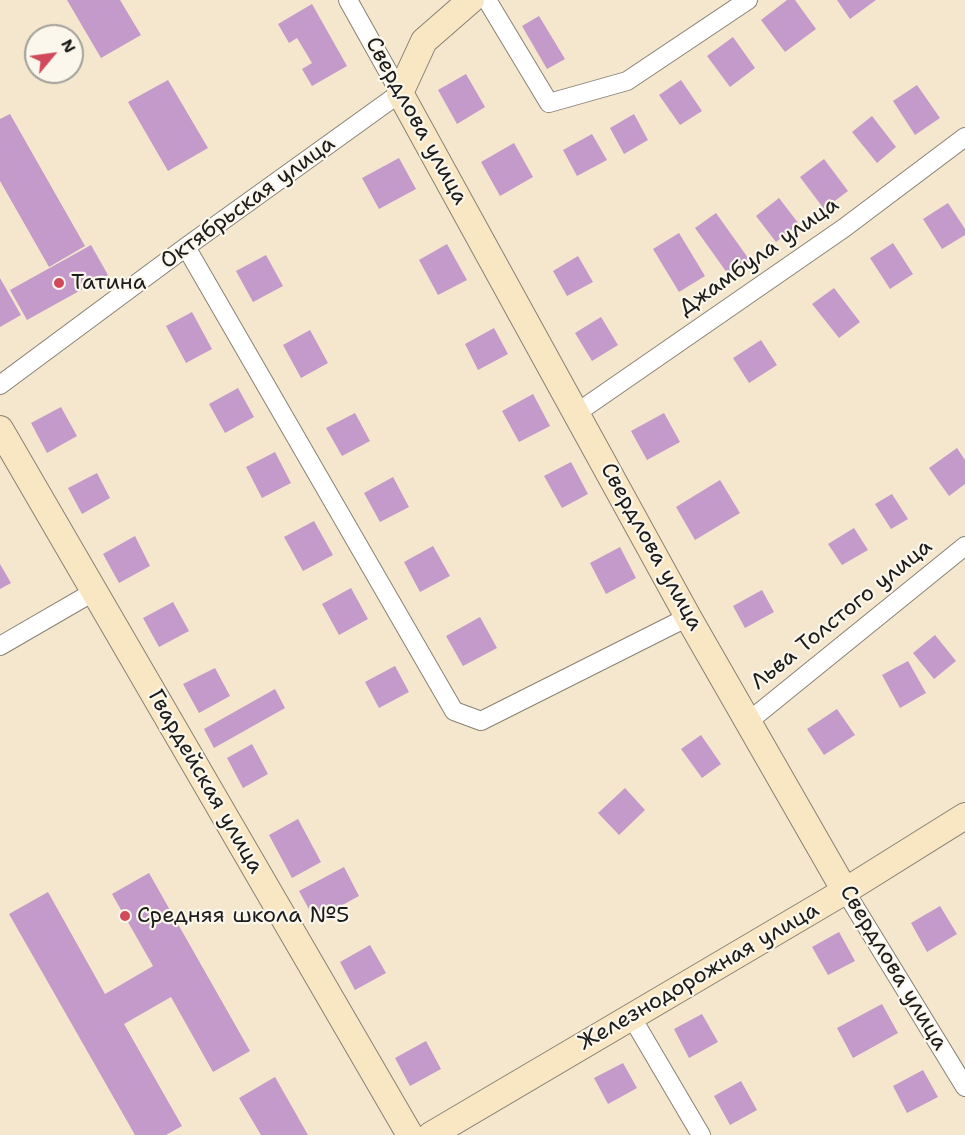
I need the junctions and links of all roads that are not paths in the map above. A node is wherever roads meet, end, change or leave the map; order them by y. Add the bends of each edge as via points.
1 (348, 0) edge
2 (471, 0) edge
3 (487, 0) edge
4 (748, 0) edge
5 (400, 93) junction
6 (965, 137) edge
7 (186, 247) junction
8 (0, 385) edge
9 (578, 412) junction
10 (0, 429) edge
11 (965, 546) edge
12 (95, 591) junction
13 (688, 617) junction
14 (0, 646) edge
15 (749, 720) junction
16 (965, 816) edge
17 (845, 891) junction
18 (632, 1016) junction
19 (965, 1087) edge
20 (410, 1135) edge
21 (431, 1135) edge
22 (701, 1135) edge

1 - 5 street, Свердлова улица
2 - 5 street, Октябрьская улица via 424,41
3 - 4 street via 549,103 627,81
5 - 7 street, Октябрьская улица
5 - 9 street, Свердлова улица
6 - 9 street, Джамбула улица via 844,228
7 - 8 street, Октябрьская улица
7 - 13 street via 454,711 481,721
9 - 13 street, Свердлова улица
10 - 12 street, Гвардейская улица
11 - 15 street, Льва Толстого улица
12 - 14 street
12 - 20 street, Гвардейская улица
13 - 15 street, Свердлова улица
15 - 17 street, Свердлова улица
16 - 17 street, Железнодорожная улица
17 - 18 street, Железнодорожная улица
17 - 19 street, Свердлова улица
18 - 21 street, Железнодорожная улица
18 - 22 street

